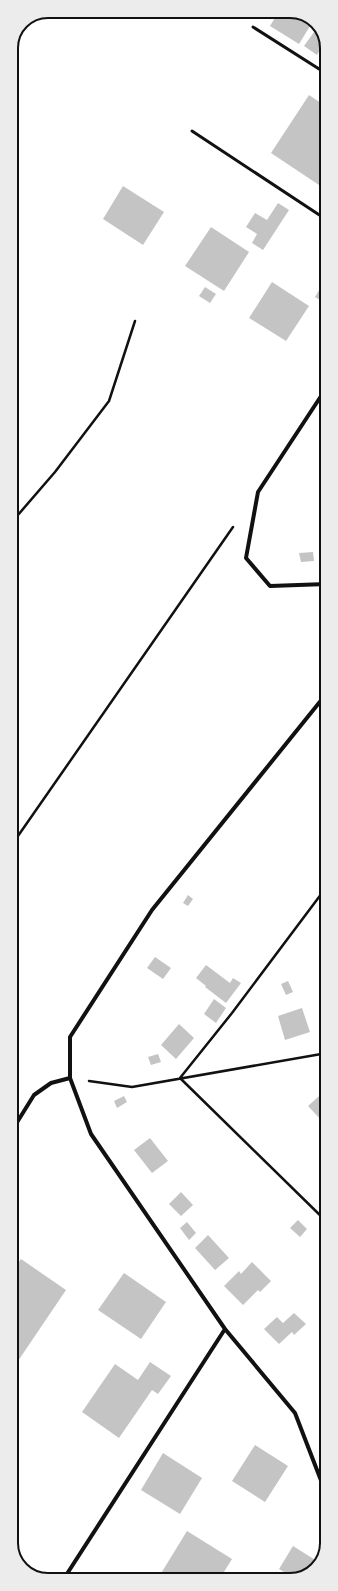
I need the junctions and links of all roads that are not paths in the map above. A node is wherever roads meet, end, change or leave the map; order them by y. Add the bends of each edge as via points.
1 (253, 27) dead end
2 (320, 70) edge
3 (192, 131) dead end
4 (320, 215) edge
5 (320, 398) edge
6 (320, 585) edge
7 (320, 702) edge
8 (70, 1078) junction
9 (18, 1121) edge
10 (225, 1329) junction
11 (320, 1478) edge
12 (68, 1573) edge

1 - 2 lane
3 - 4 lane
5 - 6 street via 258,492 246,558 270,586
7 - 8 street via 152,910 70,1037
8 - 9 street via 51,1083 34,1095
8 - 10 street via 91,1134
10 - 11 street via 295,1413
10 - 12 street

